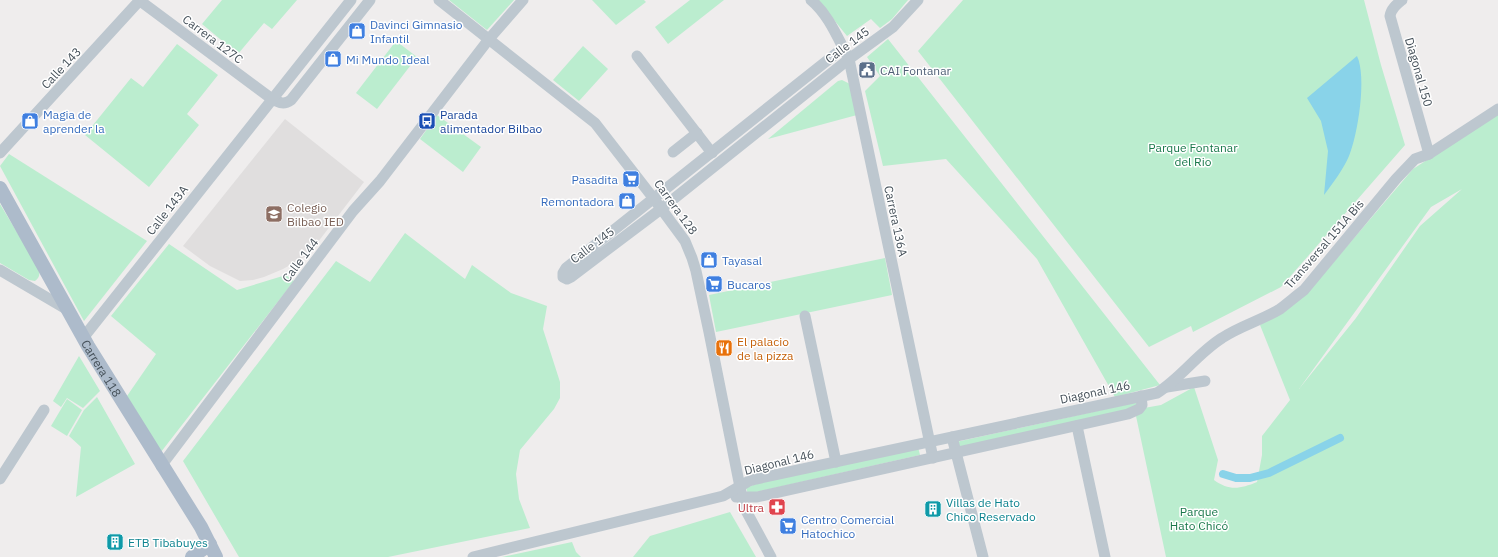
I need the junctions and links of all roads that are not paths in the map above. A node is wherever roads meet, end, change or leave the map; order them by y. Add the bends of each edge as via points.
1 (139, 0) edge
2 (351, 0) edge
3 (370, 0) edge
4 (439, 0) edge
5 (523, 0) edge
6 (811, 0) edge
7 (918, 0) edge
8 (1402, 0) edge
9 (489, 39) junction
10 (843, 48) junction
11 (637, 56) dead end
12 (849, 59) junction
13 (272, 99) junction
14 (1498, 109) edge
15 (697, 133) junction
16 (673, 152) dead end
17 (0, 153) edge
18 (712, 153) junction
19 (1429, 154) junction
20 (0, 188) edge
21 (654, 199) junction
22 (661, 208) junction
23 (0, 270) edge
24 (50, 276) junction
25 (35, 290) junction
26 (68, 310) junction
27 (805, 316) dead end
28 (83, 338) junction
29 (1205, 381) dead end
30 (1167, 387) junction
31 (1141, 396) junction
32 (44, 410) dead end
33 (1077, 426) junction
34 (952, 437) junction
35 (929, 442) junction
36 (956, 453) junction
37 (932, 458) junction
38 (836, 462) junction
39 (162, 466) junction
40 (0, 479) edge
41 (740, 486) junction
42 (723, 496) junction
43 (742, 498) junction
44 (210, 544) junction
45 (192, 557) edge
46 (216, 557) edge
47 (473, 557) edge
48 (771, 557) edge
49 (983, 557) edge
50 (1105, 557) edge

1 - 13 street, Carrera 127C
1 - 17 street, Calle 143
2 - 13 street, Calle 143A
3 - 13 street via 291,100 282,104
4 - 9 street, Carrera 128
5 - 9 street, Calle 144
6 - 10 street, Carrera 136A via 822,11
7 - 12 street, Calle 145 via 893,26
8 - 19 street, Diagonal 150 via 1390,16
9 - 21 street, Carrera 128 via 595,123
9 - 39 street, Calle 144 via 380,181 349,216
10 - 12 street, Carrera 136A
10 - 18 street, Calle 145
11 - 15 street
12 - 22 street, Calle 145
12 - 35 street, Carrera 136A
13 - 28 street, Calle 143A
14 - 19 street, Transversal 151A Bis
15 - 16 street
15 - 18 street
18 - 21 street, Calle 145
19 - 30 street, Transversal 151A Bis via 1415,160 1396,179 1299,293 1279,309 1223,337
20 - 24 main road, Carrera 118
21 - 22 street, Carrera 128
21 - 22 street, Calle 145 via 566,268 563,277 572,277
22 - 41 street, Carrera 128 via 685,241 692,258
23 - 25 street
24 - 25 street via 45,286
24 - 26 main road, Carrera 118
25 - 26 street
26 - 28 main road, Carrera 118
27 - 38 street
28 - 39 main road, Carrera 118
29 - 30 street
30 - 31 street, Transversal 151A Bis via 1157,393
31 - 33 street, Diagonal 146 via 1142,405 1133,412
31 - 34 street, Diagonal 146
32 - 40 street
33 - 36 street, Diagonal 146
33 - 50 street
34 - 35 street, Diagonal 146
34 - 36 street
35 - 37 street, Carrera 136A
35 - 38 street, Diagonal 146
36 - 37 street, Diagonal 146
36 - 49 street
37 - 43 street, Diagonal 146 via 757,497
38 - 41 street, Diagonal 146 via 756,479
39 - 44 main road, Carrera 118
41 - 42 street, Diagonal 146
41 - 43 street, Carrera 128
42 - 43 street, Diagonal 146
42 - 47 street, Diagonal 146
43 - 48 street, Carrera 128 via 746,512
44 - 45 main road
44 - 46 main road, Carrera 118

